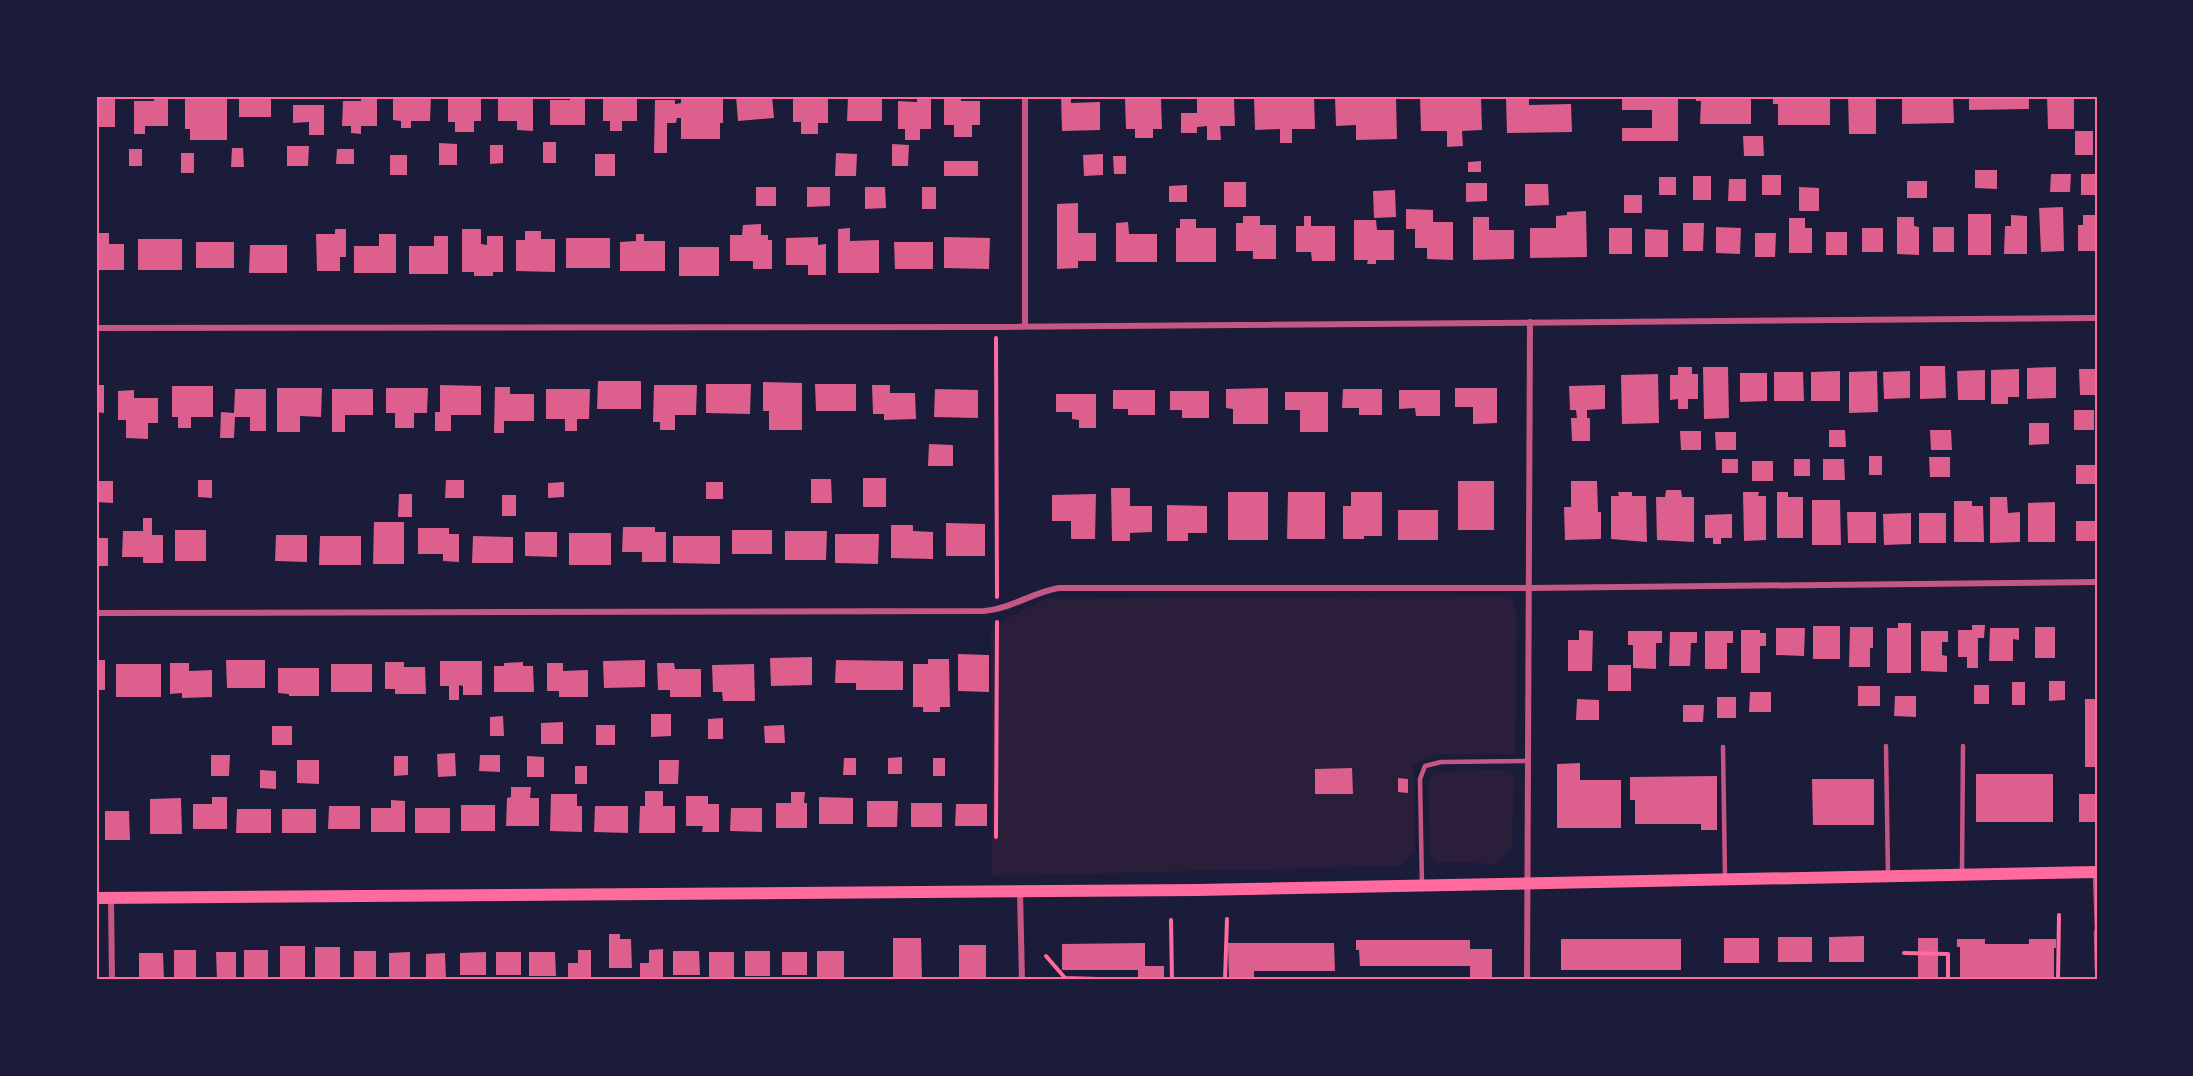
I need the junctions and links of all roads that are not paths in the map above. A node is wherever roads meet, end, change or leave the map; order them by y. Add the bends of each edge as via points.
1 (1025, 96) edge
2 (2097, 318) edge
3 (1530, 322) junction
4 (1025, 326) junction
5 (96, 328) edge
6 (2097, 582) edge
7 (1530, 588) junction
8 (96, 613) edge
9 (1886, 746) dead end
10 (1963, 746) dead end
11 (1723, 747) dead end
12 (1527, 761) junction
13 (2096, 872) edge
14 (1962, 874) junction
15 (1888, 876) junction
16 (1725, 878) junction
17 (1527, 883) junction
18 (1422, 886) junction
19 (1020, 892) junction
20 (96, 898) edge
21 (111, 899) junction
22 (2096, 933) edge
23 (2097, 971) edge
24 (112, 980) edge
25 (1022, 980) edge
26 (1527, 980) edge

1 - 4 street
2 - 3 street
3 - 4 street
3 - 7 street
4 - 5 street
6 - 7 street
7 - 8 street via 1059,588 996,610
7 - 12 street
9 - 15 lane
10 - 14 lane
11 - 16 lane
12 - 17 street
12 - 18 lane via 1441,762 1425,766 1420,779
13 - 14 main road
13 - 22 lane
14 - 15 main road
15 - 16 main road
16 - 17 main road
17 - 18 main road
17 - 26 street
18 - 19 main road
19 - 21 main road
19 - 25 street
20 - 21 main road
21 - 24 street
22 - 23 lane

